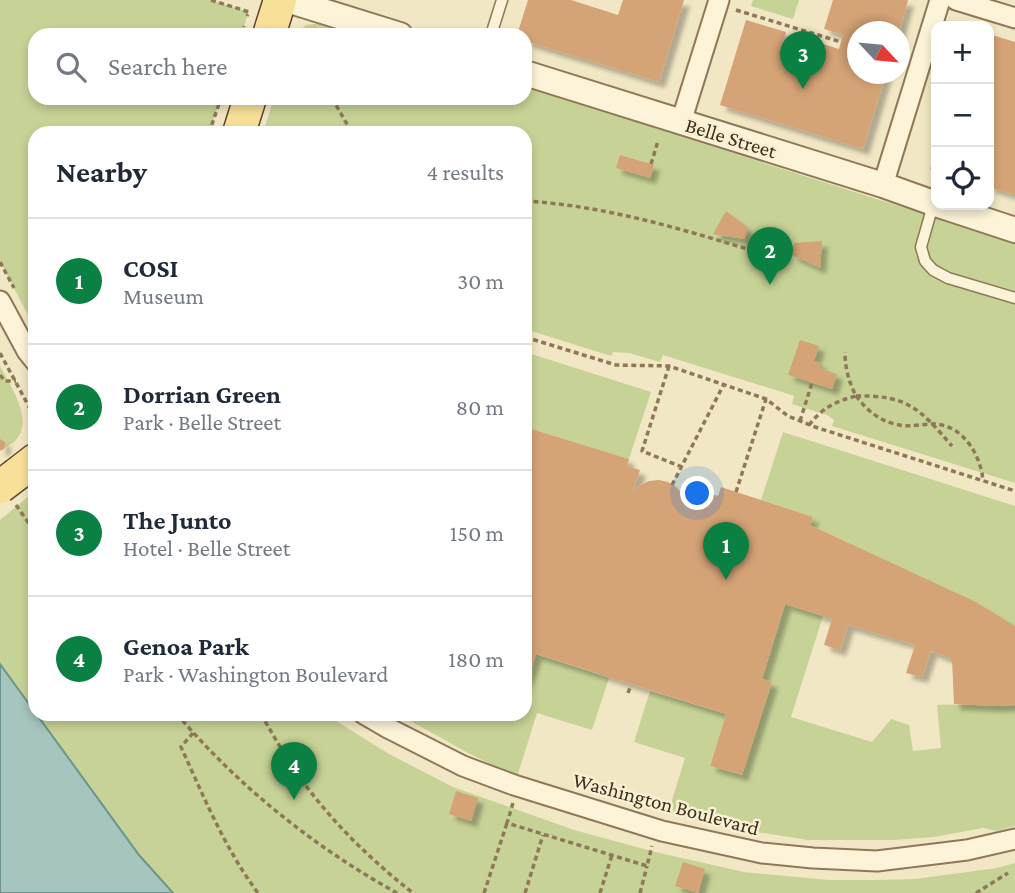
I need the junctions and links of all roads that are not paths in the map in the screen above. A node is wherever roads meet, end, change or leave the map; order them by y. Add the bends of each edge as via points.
1 (280, 0) edge
2 (286, 0) edge
3 (502, 0) edge
4 (940, 0) edge
5 (956, 0) edge
6 (727, 5) edge
7 (1015, 18) edge
8 (271, 28) edge
9 (377, 28) edge
10 (493, 28) edge
11 (532, 75) edge
12 (248, 105) edge
13 (681, 122) junction
14 (241, 126) edge
15 (883, 185) junction
16 (931, 202) edge
17 (934, 210) edge
18 (954, 210) edge
19 (1015, 230) edge
20 (1015, 298) edge
21 (0, 301) edge
22 (28, 352) edge
23 (376, 721) edge
24 (1015, 839) edge

1 - 8 main road
2 - 9 street
3 - 10 lane
4 - 15 street
5 - 7 street
6 - 13 street
11 - 13 street, Belle Street
12 - 14 main road
13 - 15 street, Belle Street
15 - 16 street, Belle Street
17 - 20 lane via 921,247 933,270
18 - 19 street, Belle Street
21 - 22 street
23 - 24 street, Washington Boulevard via 463,766 514,785 662,831 762,853 877,861

